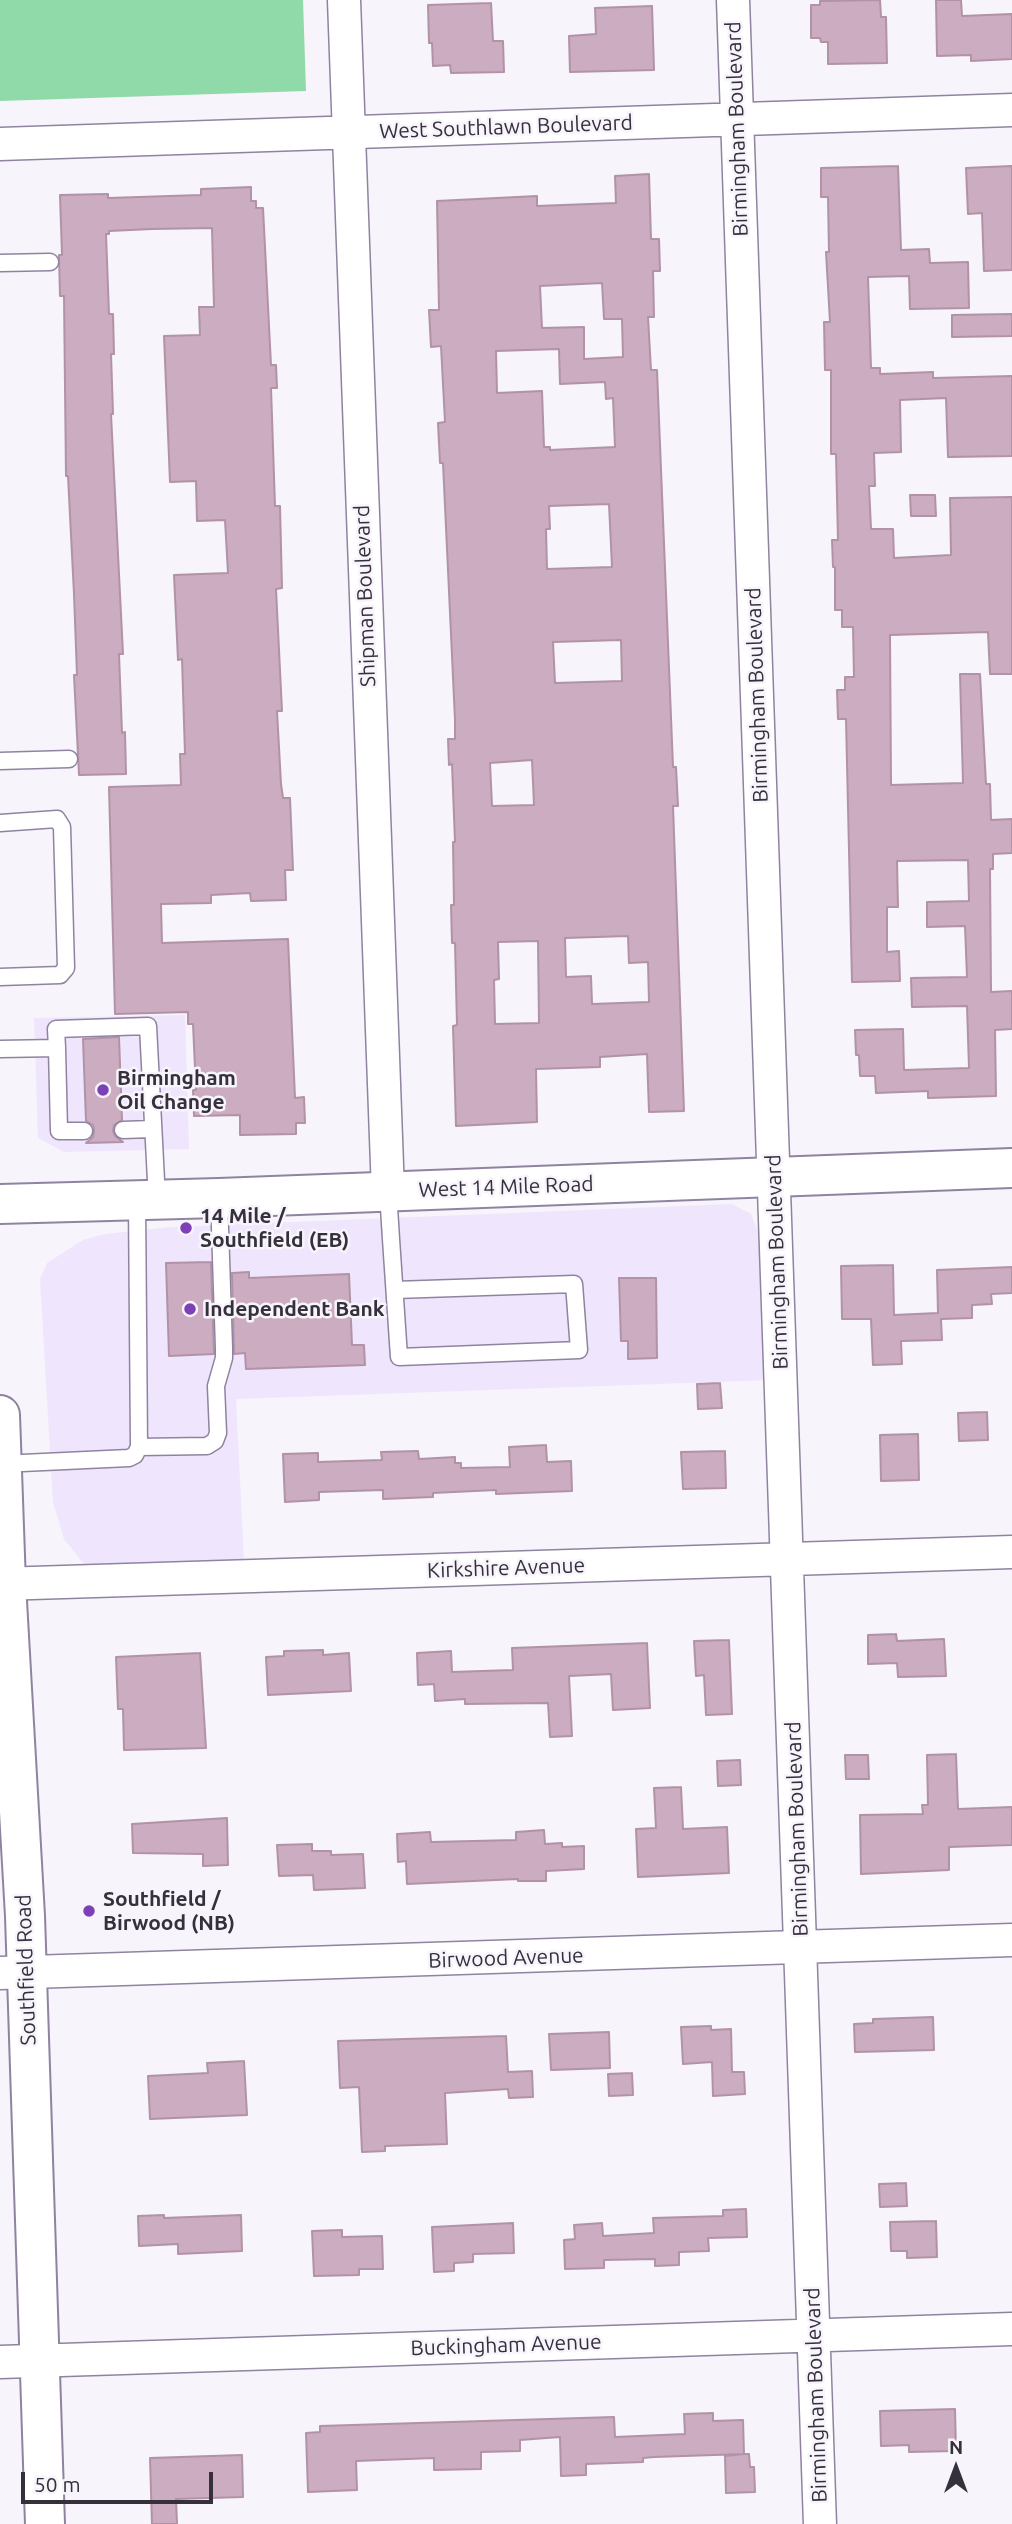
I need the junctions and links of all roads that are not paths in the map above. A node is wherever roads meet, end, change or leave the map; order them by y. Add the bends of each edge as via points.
1 (344, 0) edge
2 (733, 0) edge
3 (1012, 110) edge
4 (737, 120) junction
5 (348, 132) junction
6 (0, 144) edge
7 (50, 262) dead end
8 (0, 263) edge
9 (69, 759) dead end
10 (0, 761) edge
11 (0, 823) edge
12 (0, 977) edge
13 (57, 1048) junction
14 (0, 1049) edge
15 (152, 1129) junction
16 (84, 1130) dead end
17 (123, 1130) dead end
18 (1012, 1168) edge
19 (774, 1177) junction
20 (388, 1192) junction
21 (219, 1198) junction
22 (147, 1201) junction
23 (0, 1204) edge
24 (395, 1290) junction
25 (0, 1415) edge
26 (139, 1447) junction
27 (1, 1464) edge
28 (1012, 1552) edge
29 (787, 1559) junction
30 (3, 1584) edge
31 (1012, 1940) edge
32 (802, 1948) junction
33 (13, 1972) edge
34 (1012, 2329) edge
35 (814, 2334) junction
36 (40, 2361) junction
37 (0, 2362) edge
38 (45, 2524) edge
39 (820, 2524) edge

1 - 5 street, Shipman Boulevard
2 - 4 street, Birmingham Boulevard
3 - 4 street, West Southlawn Boulevard
4 - 5 street, West Southlawn Boulevard
4 - 19 street, Birmingham Boulevard
5 - 6 street, West Southlawn Boulevard
5 - 20 street, Shipman Boulevard
7 - 8 lane
9 - 10 lane
11 - 12 lane via 57,819 62,827 66,968 60,975
13 - 14 lane
13 - 15 lane via 56,1029 148,1026
13 - 16 lane via 59,1131
15 - 17 lane
15 - 22 lane
18 - 19 main road, West 14 Mile Road
19 - 20 main road, West 14 Mile Road
19 - 29 street, Birmingham Boulevard
20 - 21 main road, West 14 Mile Road
20 - 24 lane
21 - 22 main road, West 14 Mile Road
21 - 26 lane via 224,1358 216,1386 218,1433 207,1446
22 - 23 main road, West 14 Mile Road
22 - 26 lane
24 - 24 lane via 399,1357 579,1350 574,1284
25 - 27 main road, Southfield Road
26 - 27 lane via 129,1458
27 - 30 main road, Southfield Road
28 - 29 street, Kirkshire Avenue
29 - 30 street, Kirkshire Avenue
29 - 32 street, Birmingham Boulevard
30 - 33 main road, Southfield Road via 18,1787
31 - 32 street, Birwood Avenue
32 - 33 street, Birwood Avenue
32 - 35 street, Birmingham Boulevard
33 - 36 main road, Southfield Road
34 - 35 street, Buckingham Avenue
35 - 36 street, Buckingham Avenue
35 - 39 street, Birmingham Boulevard
36 - 37 street, Buckingham Avenue
36 - 38 main road, Southfield Road

